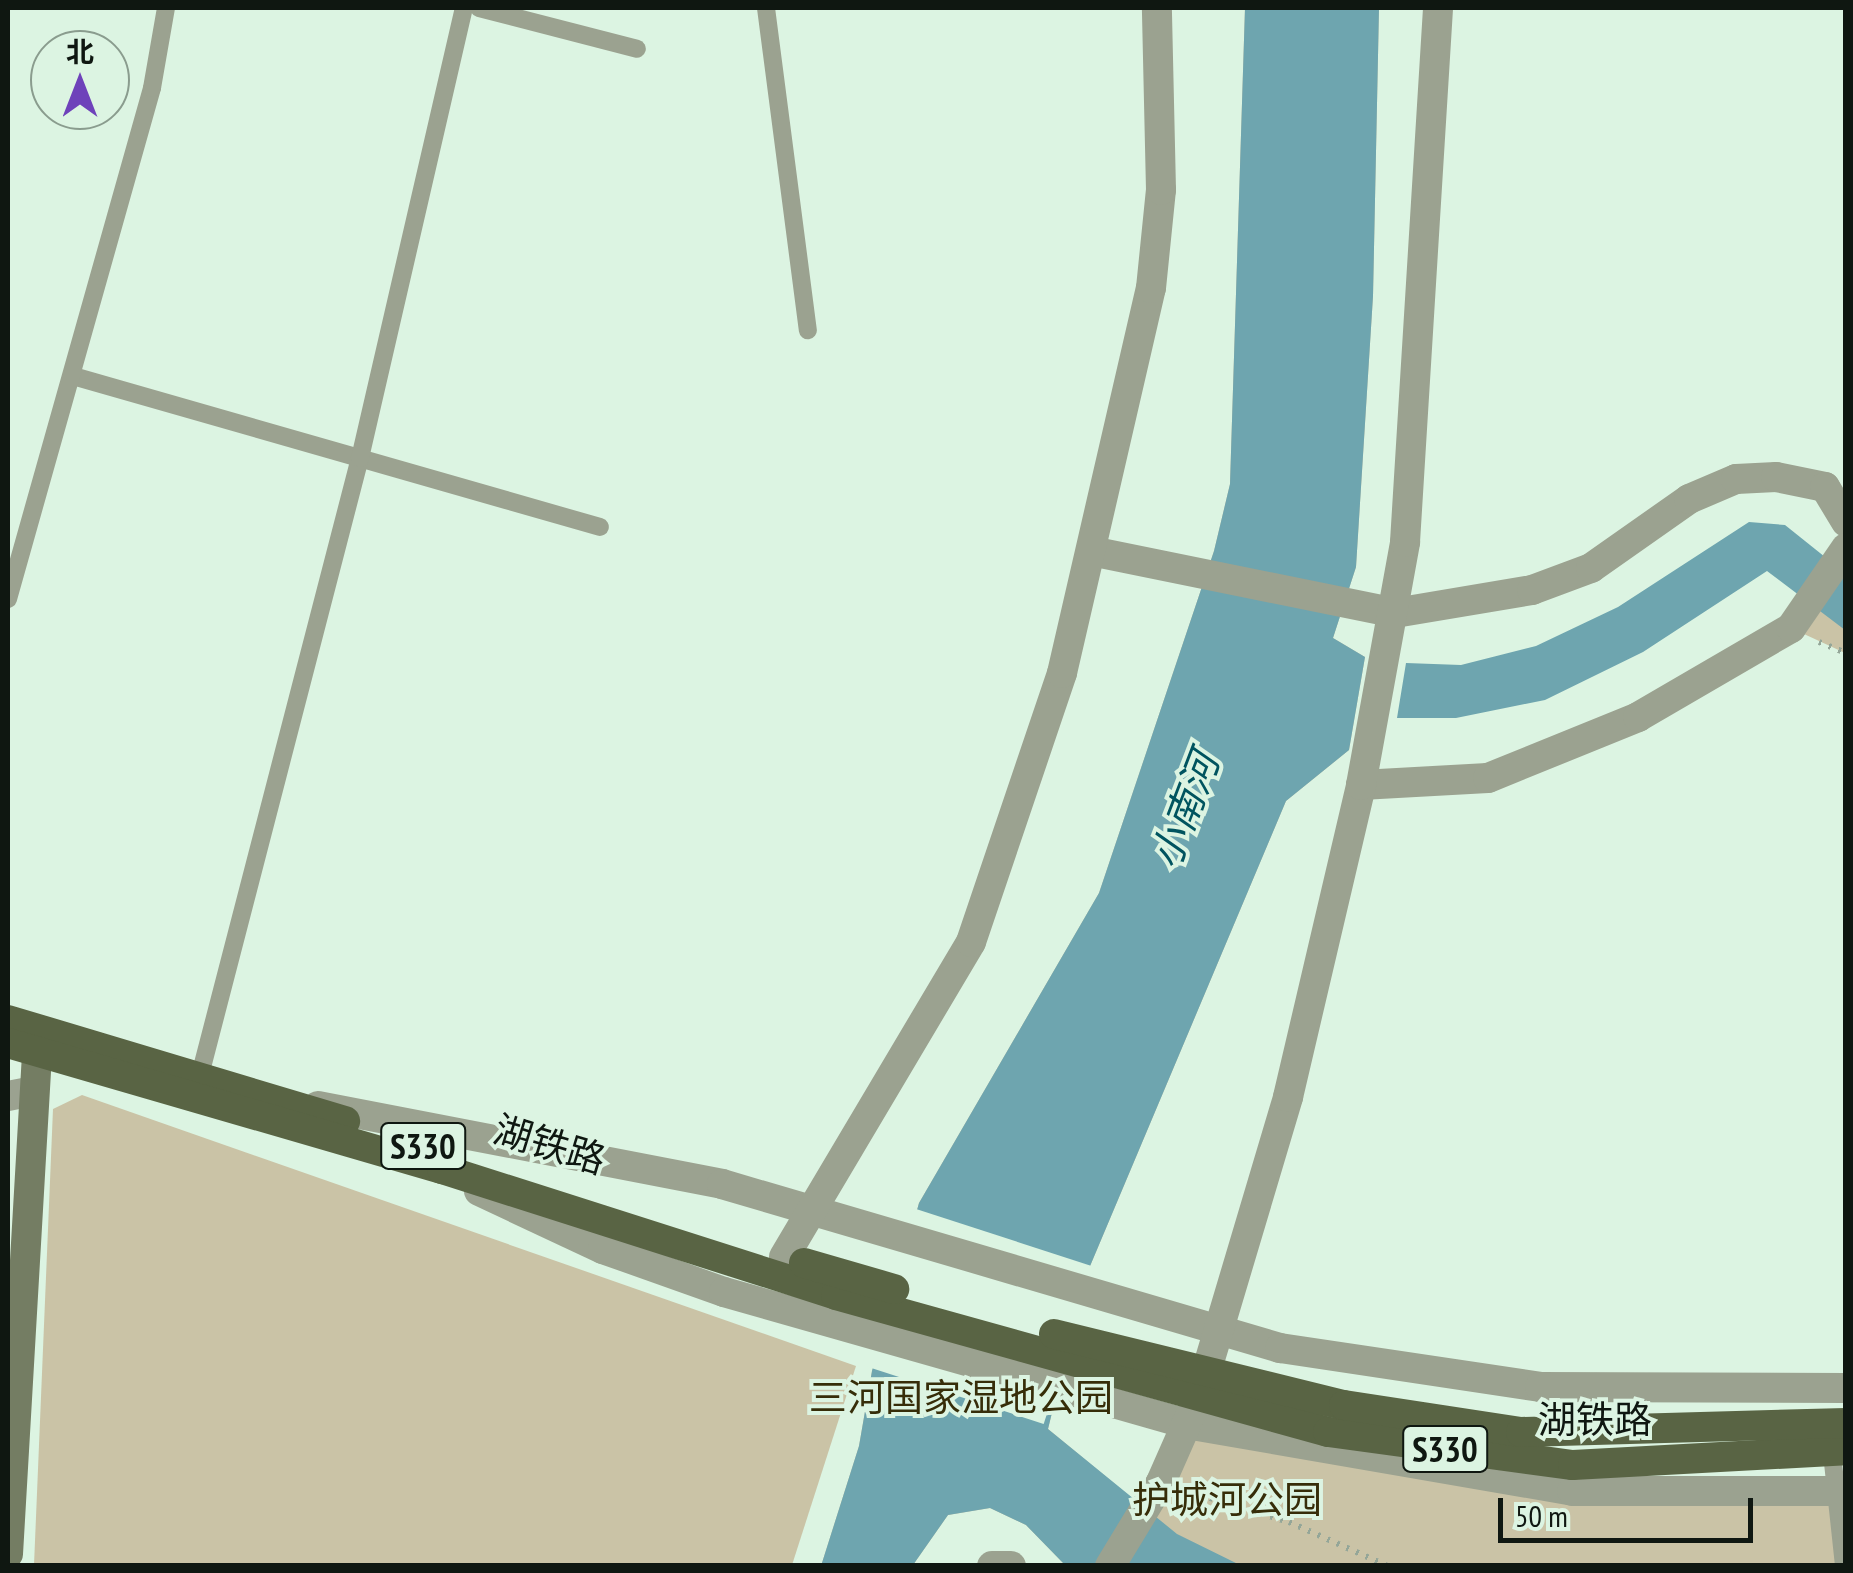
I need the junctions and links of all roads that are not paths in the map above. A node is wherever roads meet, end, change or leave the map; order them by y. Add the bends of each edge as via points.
1 (166, 8) edge
2 (464, 8) edge
3 (479, 8) edge
4 (766, 8) edge
5 (1157, 8) edge
6 (1438, 8) edge
7 (637, 49) dead end
8 (808, 330) dead end
9 (73, 376) junction
10 (360, 458) junction
11 (1846, 522) edge
12 (600, 527) dead end
13 (1846, 548) edge
14 (1091, 550) junction
15 (8, 599) edge
16 (1395, 613) junction
17 (1362, 785) junction
18 (8, 1020) edge
19 (8, 1044) edge
20 (37, 1054) junction
21 (199, 1079) junction
22 (21, 1093) edge
23 (271, 1098) junction
24 (812, 1211) junction
25 (784, 1257) junction
26 (836, 1297) junction
27 (1217, 1331) junction
28 (1201, 1385) junction
29 (1846, 1388) edge
30 (1186, 1424) junction
31 (1838, 1437) edge
32 (1841, 1492) edge
33 (8, 1554) edge
34 (992, 1566) edge
35 (1011, 1566) edge
36 (1110, 1566) edge
37 (1844, 1566) edge

1 - 9 lane via 152,88
2 - 10 lane
3 - 7 lane
4 - 8 lane
5 - 14 street via 1161,190 1151,288
6 - 16 street
9 - 10 lane
9 - 15 lane
10 - 12 lane
10 - 21 lane
11 - 16 street via 1825,487 1788,478 1736,479 1689,499 1592,568 1513,594
13 - 17 street via 1791,628 1638,717 1488,778
14 - 16 street
14 - 24 street via 1057,691 971,942
16 - 17 street
17 - 27 street via 1288,1097
18 - 21 main road, 湖铁路 / S330
19 - 20 main road, 湖铁路 / S330
20 - 22 street
20 - 26 main road, 湖铁路 / S330 via 418,1162
21 - 23 main road, 湖铁路 / S330
22 - 33 street
23 - 24 street via 614,1159
23 - 25 main road, 湖铁路 / S330
24 - 25 street
24 - 27 street
25 - 26 main road, 湖铁路 / S330
26 - 28 main road, 湖铁路 / S330
26 - 30 street via 1079,1394
27 - 28 street
27 - 29 street via 1280,1348 1540,1387
28 - 30 street
28 - 31 main road, 湖铁路 / S330 via 1522,1432
30 - 32 street via 1572,1491
30 - 36 street
31 - 32 lane
32 - 37 lane
34 - 35 street

